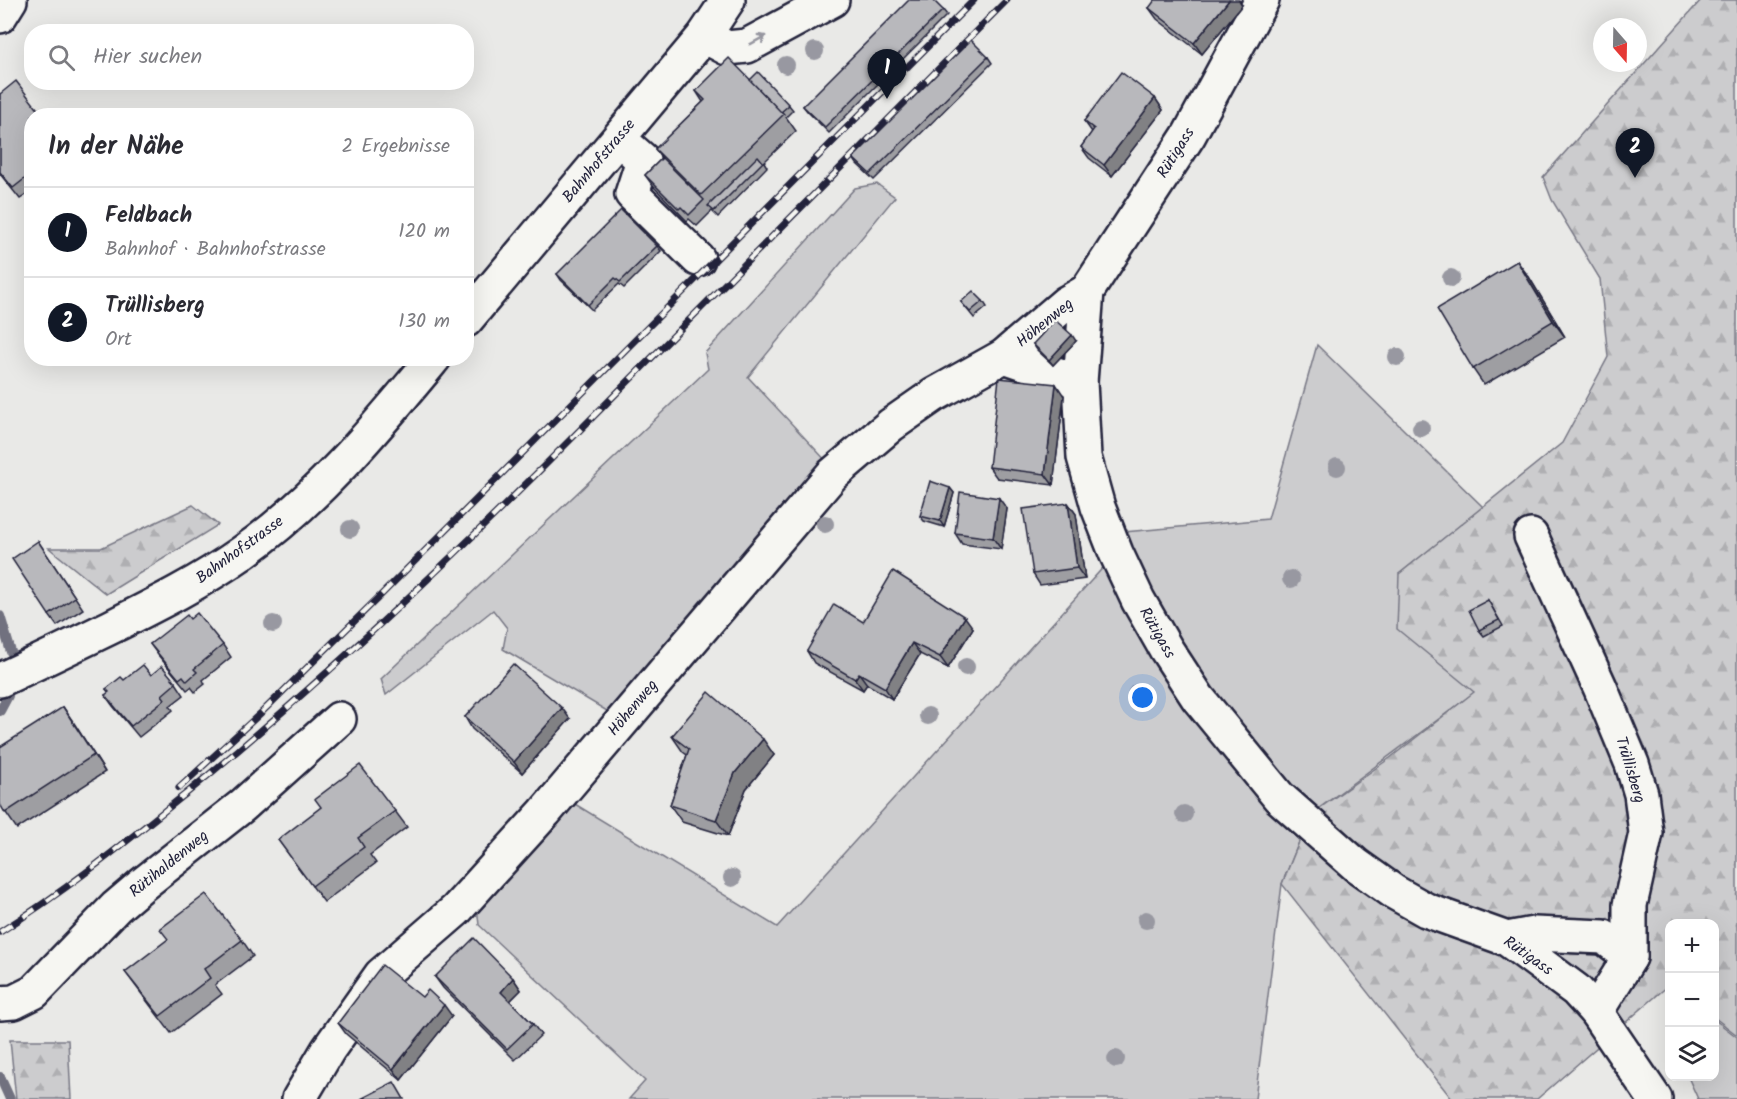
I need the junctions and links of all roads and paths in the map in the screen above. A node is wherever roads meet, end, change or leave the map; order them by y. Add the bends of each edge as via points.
1 (10, 0) edge
2 (728, 0) edge
3 (832, 0) edge
4 (1262, 0) edge
5 (0, 16) edge
6 (704, 36) junction
7 (619, 138) junction
8 (698, 259) dead end
9 (1087, 291) junction
10 (474, 310) edge
11 (1004, 356) junction
12 (427, 366) edge
13 (1080, 382) junction
14 (1531, 536) dead end
15 (0, 680) edge
16 (339, 719) dead end
17 (1507, 939) junction
18 (1630, 957) junction
19 (0, 1003) edge
20 (1596, 1012) junction
21 (299, 1099) edge
22 (1655, 1099) edge

1 - 5 street
2 - 6 street, Bahnhofstrasse
6 -> 3 street via 727,48 747,46
4 - 9 street, Rütigass via 1189,135
6 - 7 street, Bahnhofstrasse
7 - 8 street via 643,160 632,194
7 - 10 street, Bahnhofstrasse
9 - 11 street, Höhenweg via 1066,303
9 - 13 street, Rütigass
11 - 13 street, Höhenweg
11 - 21 street, Höhenweg via 934,395 832,475 545,812 456,910 381,975
12 - 15 street, Bahnhofstrasse via 337,470 243,552 180,593
13 - 17 street, Rütigass via 1084,457 1098,507 1138,600 1198,698 1279,797 1356,865 1426,910
14 - 18 street, Trüllisberg via 1605,698 1641,794 1646,833 1630,905
16 - 19 street, Rütihaldenweg via 242,806 116,907 34,992 14,1002
17 - 18 street via 1534,934 1604,937
17 - 20 street, Rütigass via 1576,990
18 - 20 street
20 - 22 street, Rütigass

